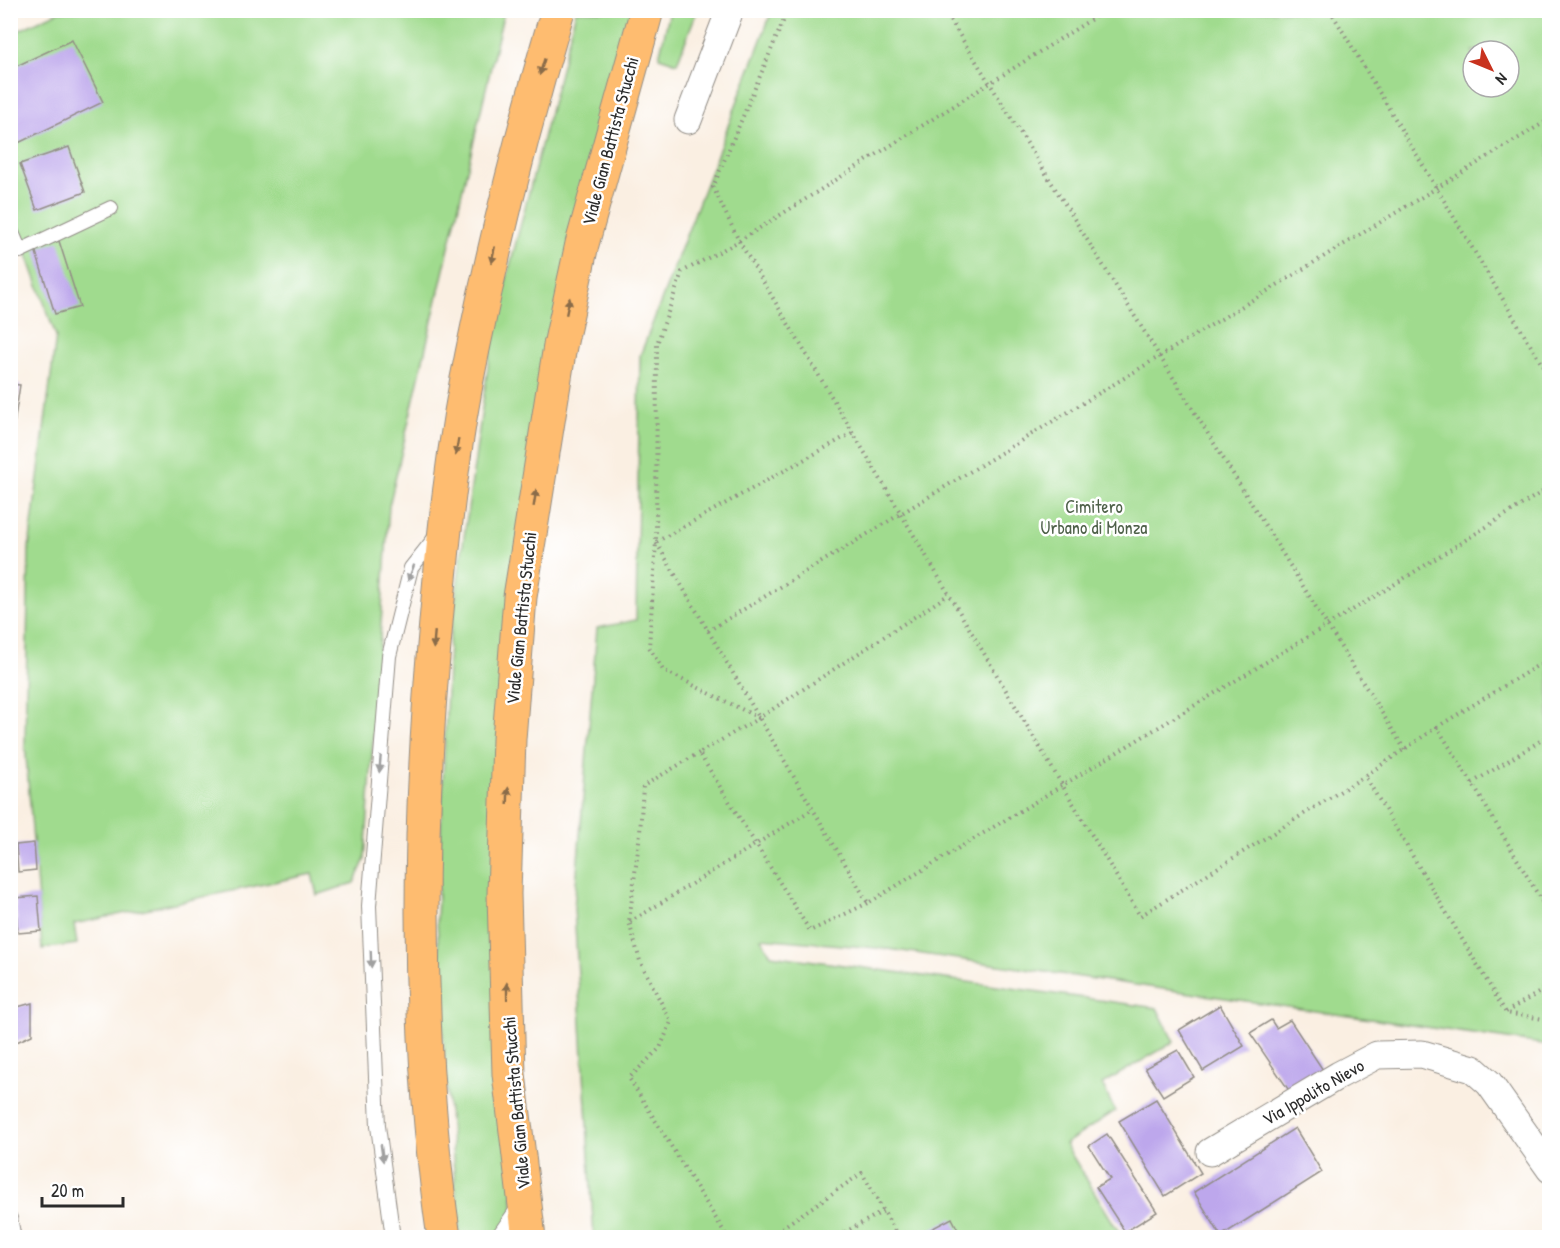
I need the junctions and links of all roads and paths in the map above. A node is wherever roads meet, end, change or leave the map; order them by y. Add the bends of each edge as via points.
1 (558, 10) edge
2 (646, 10) edge
3 (730, 10) edge
4 (788, 10) edge
5 (944, 10) edge
6 (1106, 10) edge
7 (1330, 10) edge
8 (990, 83) junction
9 (1550, 119) edge
10 (688, 120) dead end
11 (1436, 188) junction
12 (111, 208) dead end
13 (10, 228) edge
14 (739, 241) junction
15 (1160, 357) junction
16 (1550, 378) edge
17 (852, 433) junction
18 (1550, 487) edge
19 (900, 514) junction
20 (444, 526) junction
21 (656, 542) junction
22 (948, 595) junction
23 (1327, 625) junction
24 (708, 631) junction
25 (1550, 658) edge
26 (759, 718) junction
27 (1437, 727) junction
28 (1550, 735) edge
29 (1404, 750) junction
30 (699, 753) junction
31 (1365, 776) junction
32 (1472, 783) junction
33 (1062, 786) junction
34 (813, 809) junction
35 (757, 845) junction
36 (868, 903) junction
37 (1550, 915) edge
38 (629, 922) junction
39 (1550, 986) edge
40 (1506, 1013) junction
41 (1550, 1020) edge
42 (1210, 1152) dead end
43 (1550, 1169) edge
44 (524, 1199) junction
45 (884, 1211) junction
46 (10, 1218) edge
47 (14, 1238) edge
48 (393, 1238) edge
49 (444, 1238) edge
50 (497, 1238) edge
51 (529, 1238) edge
52 (728, 1238) edge
53 (767, 1238) edge
54 (834, 1238) edge
55 (899, 1238) edge

1 -> 20 main road via 507,193 472,351
44 -> 2 main road, Viale Gian Battista Stucchi via 509,1074 504,894 509,739 520,597 574,278
3 - 10 street
4 - 14 path via 713,187
5 - 8 path
6 - 8 path
7 - 11 path
8 - 14 path
8 - 15 path
9 - 11 path
11 - 15 path
11 - 16 path
12 - 13 lane via 20,251
14 - 17 path
14 - 21 path via 682,272 657,345
15 - 19 path
15 - 23 path
17 - 19 path
17 - 21 path
18 - 23 path
19 - 22 path
19 - 24 path
20 -> 48 lane via 411,568 389,656 369,906 378,1126
20 -> 49 main road via 428,712 421,861 423,1046
21 - 24 path
21 - 26 path via 649,647 663,670
22 - 26 path
22 - 33 path
23 - 29 path
23 - 33 path
24 - 26 path
25 - 27 path
26 - 30 path
26 - 34 path
27 - 29 path
27 - 32 path
28 - 32 path
29 - 31 path
30 - 35 path
30 - 38 path via 643,786
31 - 33 path via 1140,916
31 - 40 path
32 - 37 path
33 - 36 path
34 - 35 path
34 - 36 path
35 - 36 path via 810,931
35 - 38 path
38 - 52 path via 640,961 671,1022 660,1048 629,1078
39 - 40 path
40 - 41 path
42 - 43 street, Via Ippolito Nievo via 1377,1055 1422,1054 1473,1069 1489,1083
44 - 50 lane
44 - 51 main road, Viale Gian Battista Stucchi
45 - 53 path via 862,1173
45 - 54 path
45 - 55 path
46 - 47 lane

